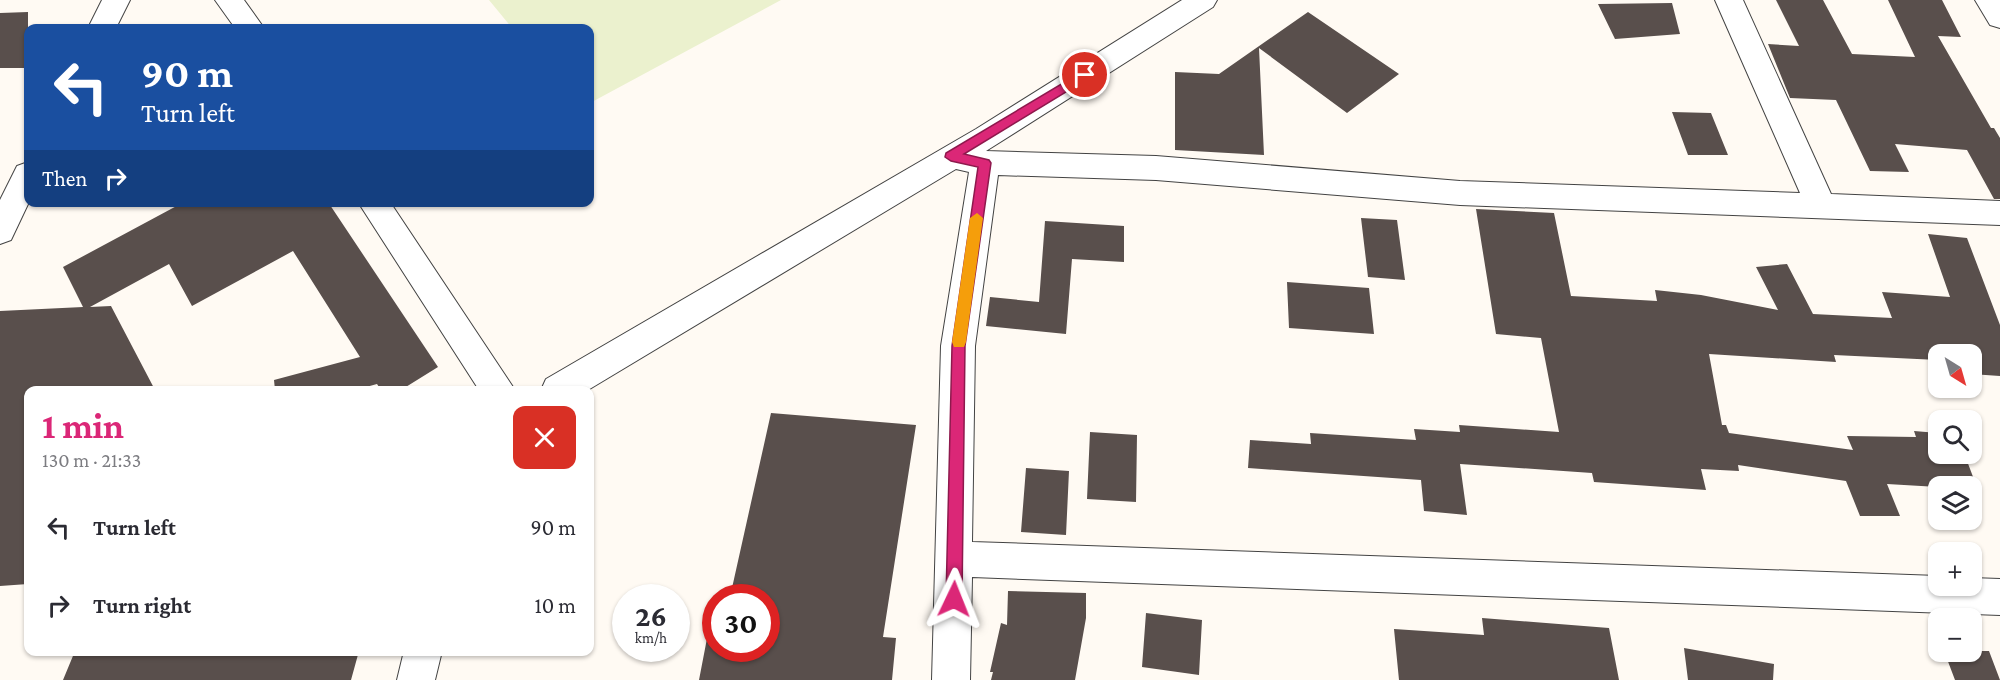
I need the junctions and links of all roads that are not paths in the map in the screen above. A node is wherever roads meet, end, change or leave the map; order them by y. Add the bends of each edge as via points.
1 (116, 0) edge
2 (229, 0) edge
3 (1203, 0) edge
4 (1729, 0) edge
5 (1989, 0) edge
6 (2000, 18) edge
7 (104, 24) edge
8 (247, 24) edge
9 (951, 157) junction
10 (985, 163) junction
11 (24, 182) edge
12 (1821, 206) junction
13 (376, 207) edge
14 (2000, 213) edge
15 (0, 231) edge
16 (495, 386) edge
17 (565, 386) edge
18 (955, 559) junction
19 (2000, 597) edge
20 (422, 656) edge
21 (416, 680) edge
22 (951, 680) edge

1 - 7 street
2 - 8 street
3 - 9 street
4 - 12 street
5 - 6 street
9 - 10 street
9 - 17 street
10 - 12 street via 1156,168 1460,193
10 - 18 street via 958,346
11 - 15 street
12 - 14 street
13 - 16 street
18 - 19 street
18 - 22 street
20 - 21 street

